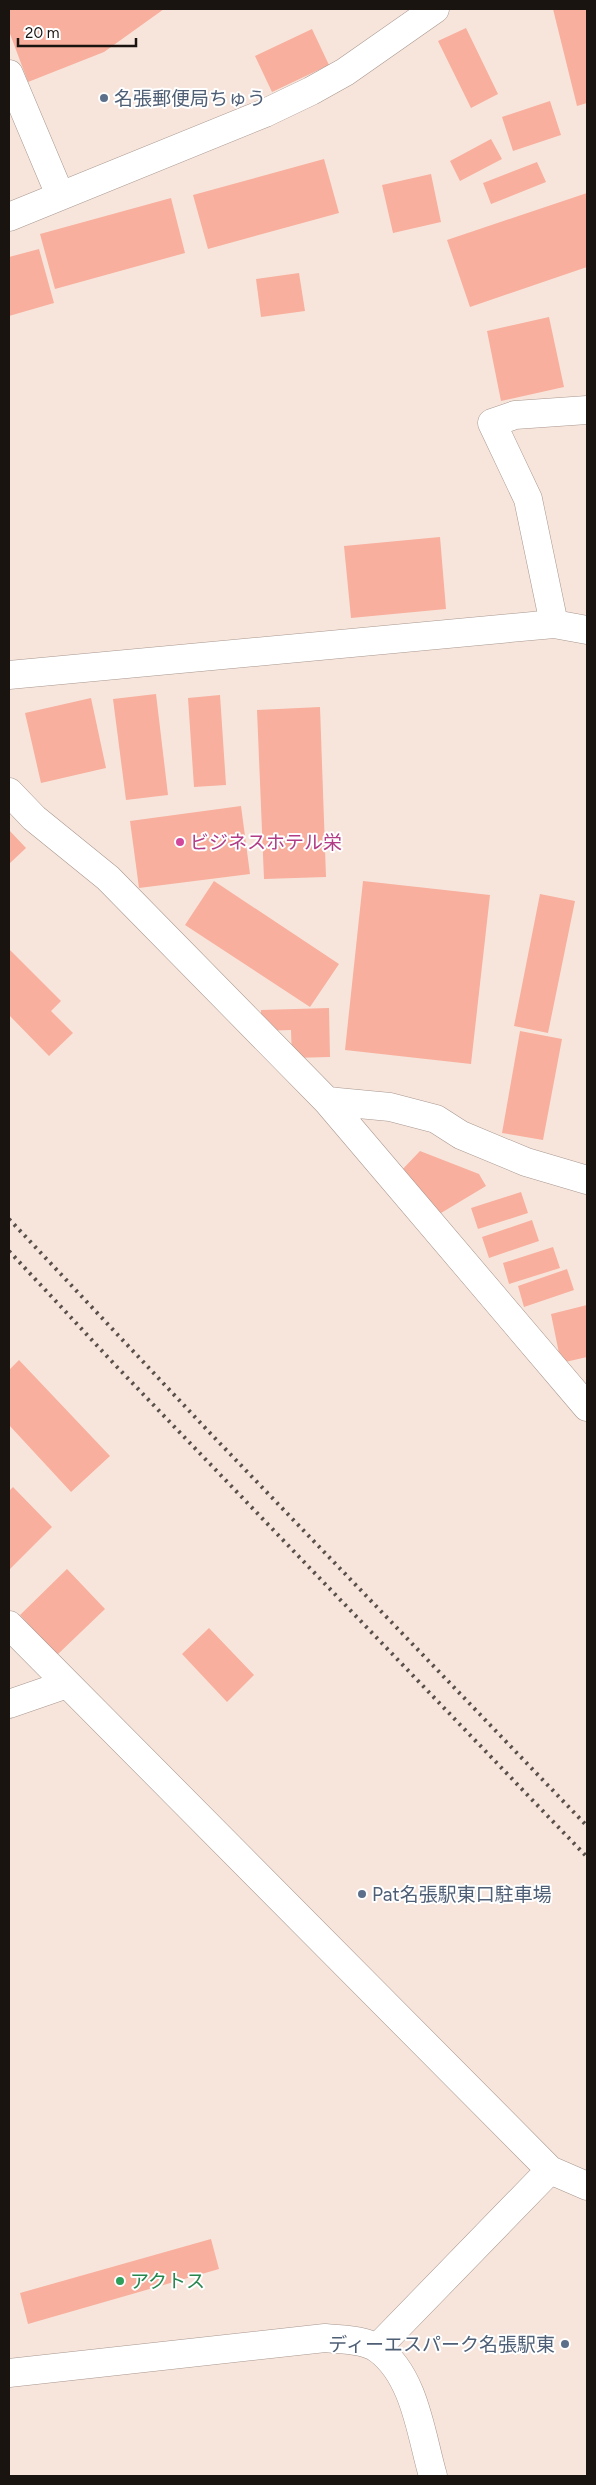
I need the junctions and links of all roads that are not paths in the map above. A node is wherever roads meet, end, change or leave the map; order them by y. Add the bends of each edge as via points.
1 (435, 9) edge
2 (9, 74) edge
3 (60, 195) junction
4 (9, 217) edge
5 (587, 410) edge
6 (554, 624) junction
7 (587, 630) edge
8 (9, 675) edge
9 (9, 792) edge
10 (326, 1101) junction
11 (587, 1180) edge
12 (587, 1407) edge
13 (9, 1625) edge
14 (67, 1684) junction
15 (9, 1704) edge
16 (550, 2170) junction
17 (587, 2186) edge
18 (377, 2348) junction
19 (9, 2373) edge
20 (433, 2476) edge

1 - 3 street via 345,72 311,91
2 - 3 street
3 - 4 street
5 - 6 street via 515,415 492,423 528,499
6 - 7 street
6 - 8 street
9 - 10 street via 34,818 108,878
10 - 11 street via 390,1106 436,1119 461,1135 526,1162
10 - 12 street
13 - 14 street
14 - 15 street
14 - 16 street
16 - 17 street
16 - 18 street
18 - 19 street via 326,2338
18 - 20 street via 400,2373 412,2401

